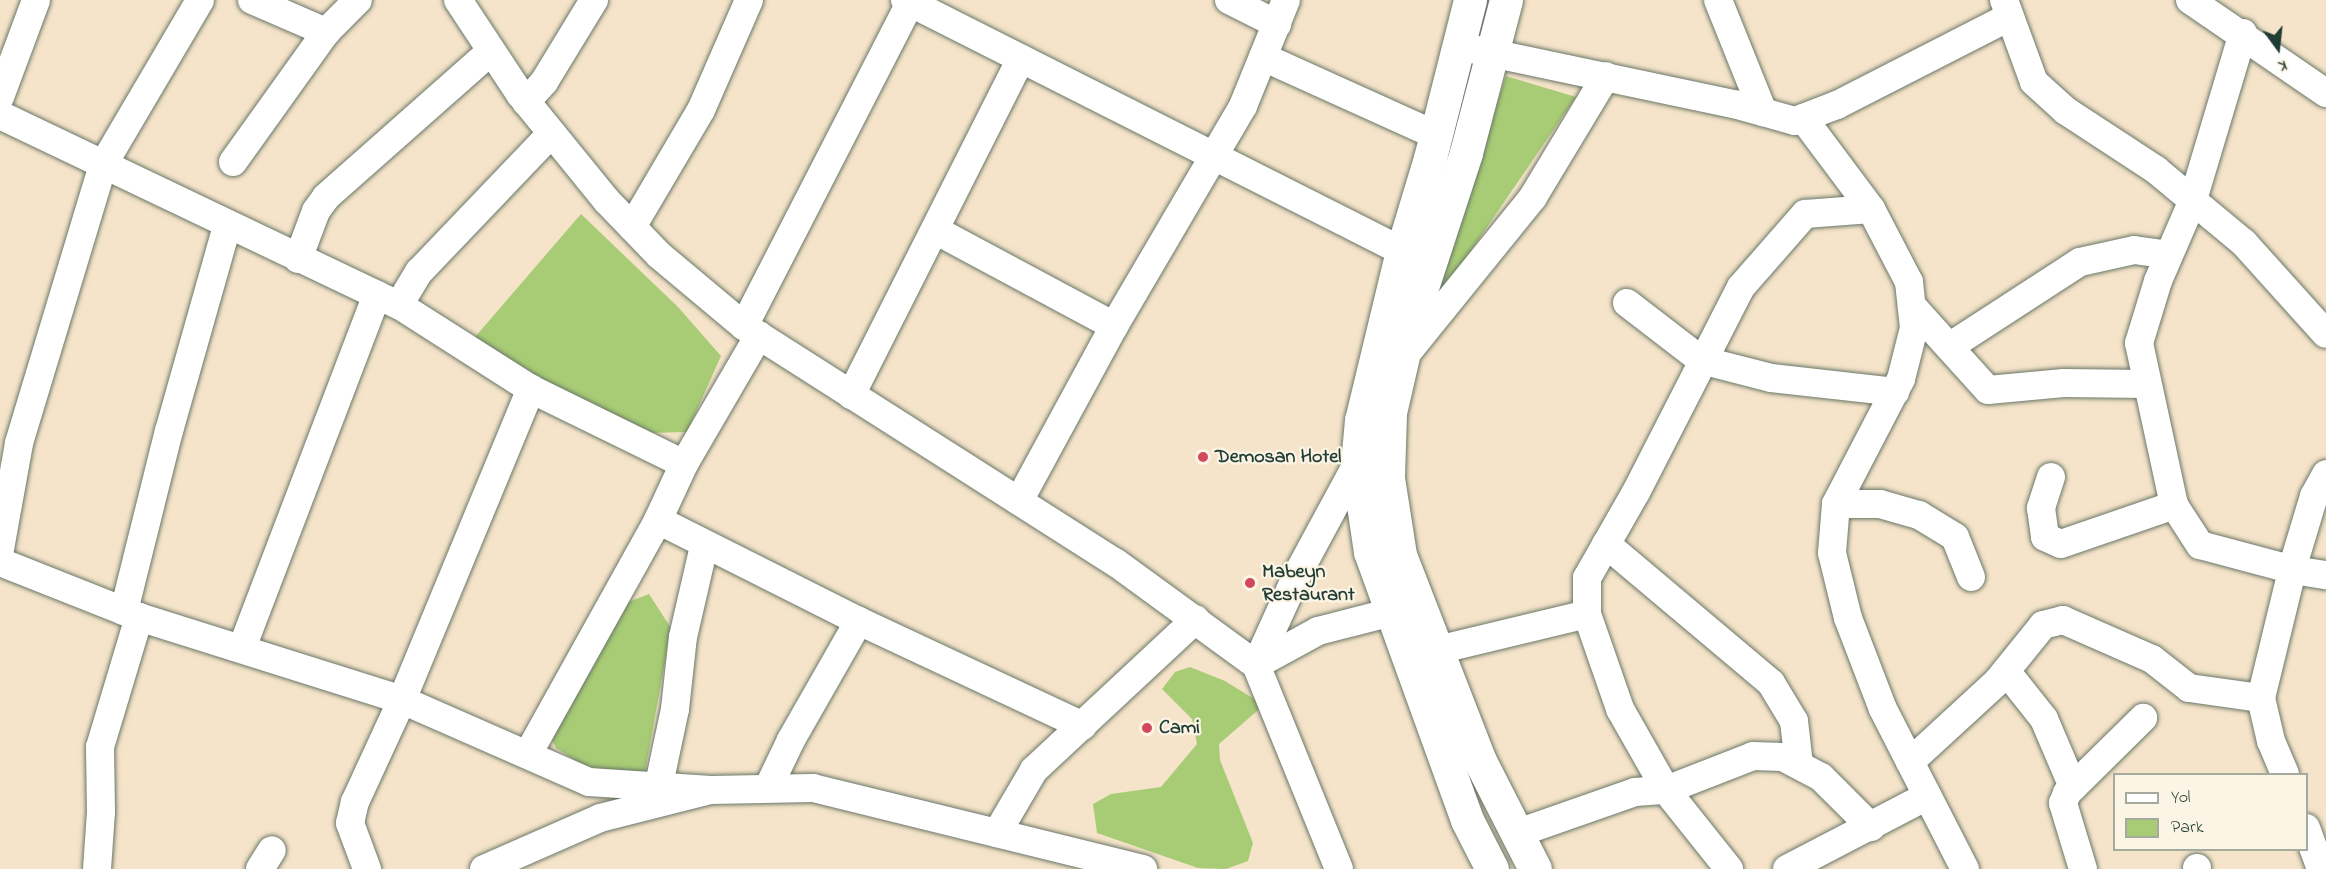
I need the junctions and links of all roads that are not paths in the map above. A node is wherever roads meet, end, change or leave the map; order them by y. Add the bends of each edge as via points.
1 (36, 0) edge
2 (200, 0) edge
3 (252, 0) edge
4 (358, 0) edge
5 (458, 0) edge
6 (594, 0) edge
7 (749, 0) edge
8 (1229, 0) edge
9 (1470, 0) edge
10 (1506, 0) edge
11 (1718, 0) edge
12 (2190, 0) edge
13 (908, 1) edge
14 (2007, 9) edge
15 (1281, 12) edge
16 (326, 32) junction
17 (2243, 33) junction
18 (1458, 47) junction
19 (491, 51) junction
20 (1492, 51) junction
21 (1263, 57) junction
22 (1021, 59) junction
23 (1606, 76) junction
24 (2326, 93) edge
25 (0, 97) edge
26 (526, 102) junction
27 (1762, 112) junction
28 (0, 115) edge
29 (1803, 118) junction
30 (552, 133) junction
31 (1436, 135) junction
32 (1213, 157) junction
33 (233, 162) dead end
34 (103, 165) junction
35 (2193, 200) junction
36 (1871, 209) junction
37 (226, 226) junction
38 (632, 227) junction
39 (937, 231) junction
40 (1401, 251) junction
41 (2169, 255) junction
42 (298, 259) junction
43 (388, 300) junction
44 (1627, 303) dead end
45 (1912, 306) junction
46 (1114, 326) junction
47 (751, 331) junction
48 (2326, 334) edge
49 (1949, 347) junction
50 (1402, 359) junction
51 (1701, 360) junction
52 (2146, 384) junction
53 (531, 389) junction
54 (1894, 392) junction
55 (851, 395) junction
56 (10, 439) edge
57 (684, 464) junction
58 (1357, 464) junction
59 (2326, 474) edge
60 (2051, 477) dead end
61 (1020, 501) junction
62 (1836, 504) junction
63 (2174, 506) junction
64 (658, 520) junction
65 (1606, 544) junction
66 (704, 546) junction
67 (0, 549) edge
68 (0, 562) edge
69 (2293, 570) junction
70 (2326, 575) edge
71 (1971, 577) dead end
72 (1392, 612) junction
73 (132, 614) junction
74 (1587, 614) junction
75 (1196, 619) junction
76 (860, 621) junction
77 (242, 648) junction
78 (1437, 650) junction
79 (1256, 665) junction
80 (2006, 671) junction
81 (2261, 698) junction
82 (402, 700) junction
83 (2143, 718) dead end
84 (1083, 726) junction
85 (528, 754) junction
86 (1910, 762) junction
87 (1798, 765) junction
88 (2285, 773) edge
89 (2073, 787) junction
90 (768, 788) junction
91 (658, 789) junction
92 (711, 790) junction
93 (1666, 790) junction
94 (1927, 796) junction
95 (1871, 827) junction
96 (2308, 831) edge
97 (997, 833) junction
98 (1518, 833) junction
99 (97, 869) edge
100 (368, 869) edge
101 (484, 869) edge
102 (1143, 869) edge
103 (1339, 869) edge
104 (1492, 869) edge
105 (1535, 869) edge
106 (1729, 869) edge
107 (1787, 869) edge
108 (1965, 869) edge
109 (2083, 869) edge
110 (2321, 869) edge

1 - 25 street
2 - 34 street
3 - 16 street
4 - 16 street
5 - 19 street
6 - 26 street via 544,82
7 - 38 street via 700,110
8 - 15 street
9 - 18 main road
10 - 20 main road
11 - 27 street
12 - 17 street
13 - 22 street
13 - 47 street
14 - 29 street via 1837,105
14 - 35 street via 2034,82 2066,111 2157,170
15 - 21 street
16 - 33 street
17 - 24 street
17 - 35 street
18 - 20 street
18 - 31 main road
19 - 26 street
19 - 42 street via 326,197 316,211
20 - 23 street
20 - 50 main road
21 - 31 street
21 - 32 street via 1243,106
22 - 32 street
22 - 39 street
23 - 27 street
23 - 50 street via 1533,197
26 - 30 street
27 - 29 street via 1795,121
28 - 34 street
29 - 36 street
30 - 38 street
30 - 43 street
31 - 40 main road
32 - 40 street
32 - 46 street
34 - 37 street
34 - 56 street
35 - 41 street
35 - 48 street via 2244,243
36 - 45 street via 1909,282
36 - 51 street via 1805,214 1741,287
37 - 42 street
37 - 73 street via 169,431
38 - 47 street via 659,255
39 - 46 street
39 - 55 street
40 - 58 main road via 1361,420
41 - 49 street via 2134,250 2080,262
41 - 52 street via 2139,343
42 - 43 street
43 - 53 street
43 - 77 street
44 - 51 street
45 - 49 street
45 - 54 street via 1914,328
46 - 61 street
47 - 55 street
47 - 57 street
49 - 52 street via 1988,390 2064,383
50 - 78 main road via 1389,413 1388,478 1400,555
51 - 54 street via 1771,378
51 - 65 street
52 - 63 street
53 - 57 street
53 - 82 street
54 - 62 street
55 - 61 street
56 - 67 street
57 - 64 street
58 - 72 main road via 1370,552
58 - 79 street via 1297,575
59 - 69 street via 2314,496
60 - 63 street via 2041,508 2045,537 2061,544
61 - 75 street
62 - 71 street via 1880,504 1919,515 1955,537
62 - 86 street via 1832,553 1848,618 1883,709
63 - 69 street via 2200,545
64 - 66 street
64 - 85 street
65 - 74 street via 1587,578
65 - 87 street via 1771,683 1794,721
66 - 76 street
66 - 91 street via 683,637 675,709
68 - 73 street
69 - 70 street
69 - 81 street
72 - 79 street via 1318,631
72 - 104 main road via 1467,820
73 - 77 street
73 - 99 street via 100,747
74 - 78 street
74 - 93 street via 1620,709
75 - 79 street
75 - 84 street
76 - 84 street
76 - 90 street via 791,740
77 - 82 street
78 - 98 main road via 1480,761
79 - 103 street
80 - 81 street via 2043,625 2063,620 2152,659 2189,688
80 - 86 street
80 - 89 street via 2044,719
81 - 88 street via 2271,741
82 - 85 street
82 - 100 street via 355,802 350,823
83 - 89 street
84 - 97 street via 1034,770
85 - 91 street via 589,782
86 - 94 street
87 - 93 street via 1783,757 1754,756
87 - 95 street via 1821,777
89 - 109 street via 2063,803
90 - 92 street
90 - 97 street via 813,788
91 - 92 street
92 - 101 street via 600,818
93 - 98 street via 1635,792
93 - 106 street
94 - 95 street
94 - 108 street
95 - 107 street
96 - 110 street
97 - 102 street
98 - 105 main road

